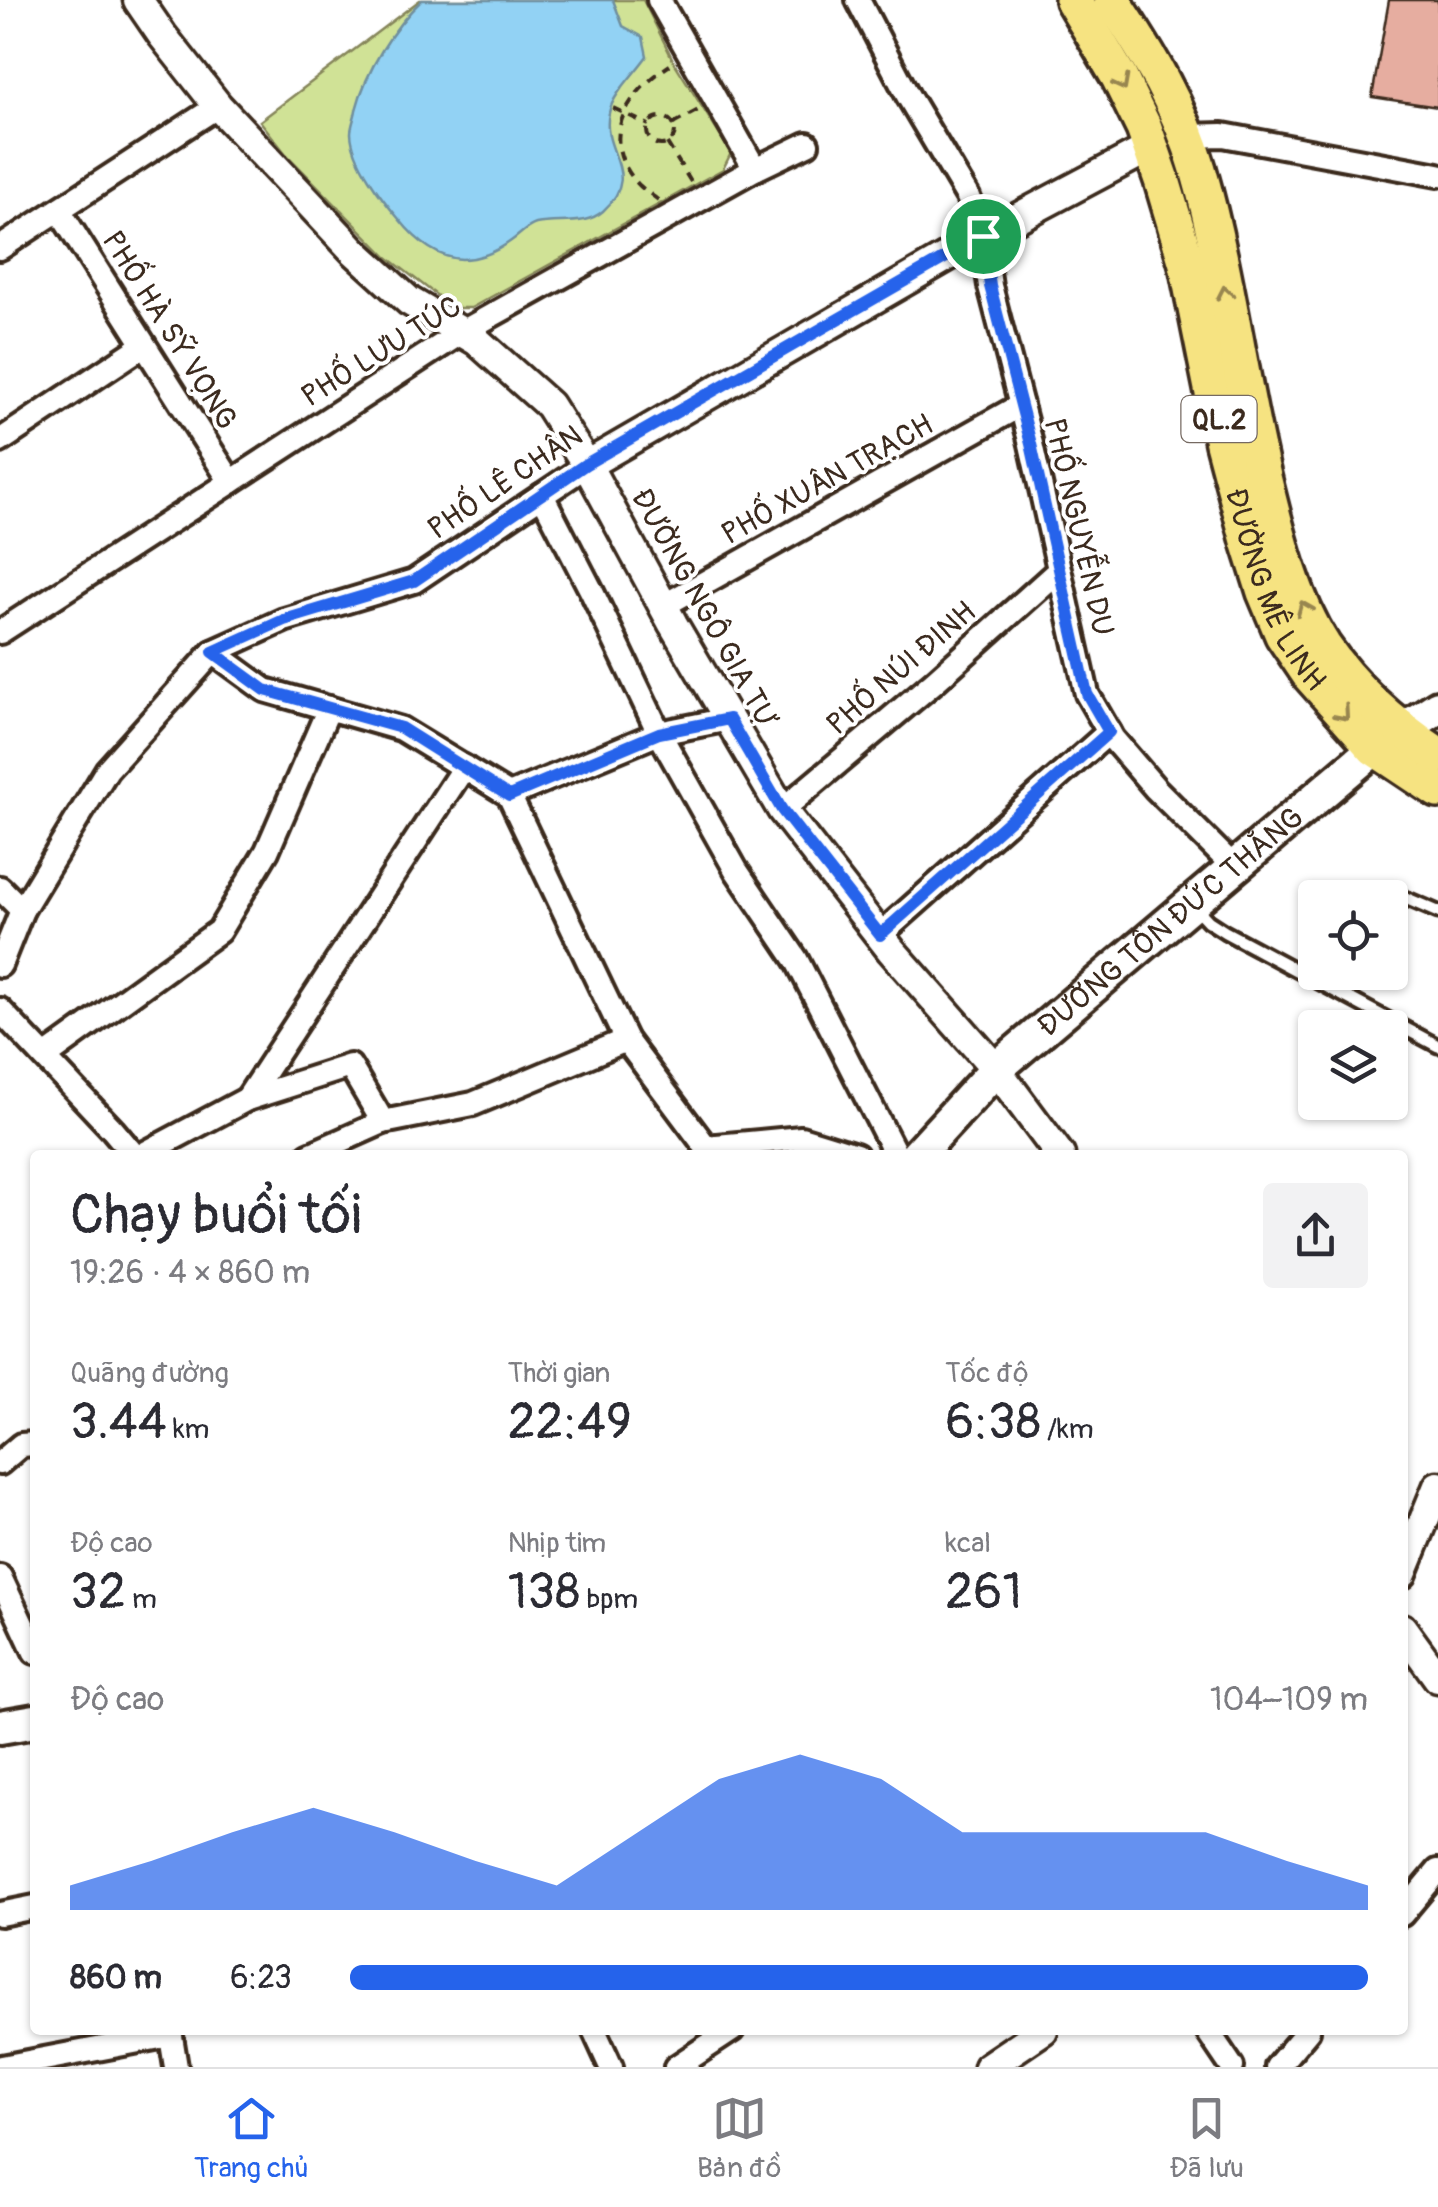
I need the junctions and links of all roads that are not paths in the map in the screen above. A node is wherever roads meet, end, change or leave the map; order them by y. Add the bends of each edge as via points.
1 (138, 0) edge
2 (659, 0) edge
3 (858, 0) edge
4 (1073, 0) edge
5 (1112, 0) edge
6 (218, 106) junction
7 (1187, 136) junction
8 (807, 144) dead end
9 (1151, 147) junction
10 (756, 169) junction
11 (1438, 175) edge
12 (59, 210) junction
13 (983, 236) junction
14 (0, 248) edge
15 (462, 332) junction
16 (144, 345) junction
17 (1020, 405) junction
18 (0, 441) edge
19 (586, 464) junction
20 (231, 482) junction
21 (542, 495) junction
22 (1058, 571) junction
23 (663, 606) junction
24 (0, 632) edge
25 (213, 652) junction
26 (1438, 707) edge
27 (329, 708) junction
28 (729, 719) junction
29 (1109, 732) junction
30 (659, 733) junction
31 (1388, 739) junction
32 (1438, 755) edge
33 (464, 767) junction
34 (1438, 790) edge
35 (509, 796) junction
36 (782, 810) junction
37 (1234, 866) junction
38 (0, 888) edge
39 (1408, 899) edge
40 (1191, 903) junction
41 (22, 910) junction
42 (1438, 912) edge
43 (880, 935) junction
44 (5, 936) edge
45 (0, 965) edge
46 (1298, 967) edge
47 (1342, 990) edge
48 (0, 1010) edge
49 (626, 1040) junction
50 (1438, 1046) edge
51 (44, 1057) junction
52 (996, 1069) junction
53 (246, 1099) junction
54 (383, 1122) junction
55 (130, 1150) edge
56 (151, 1150) edge
57 (320, 1150) edge
58 (701, 1150) edge
59 (710, 1150) edge
60 (840, 1150) edge
61 (893, 1150) edge
62 (922, 1150) edge
63 (1056, 1150) edge
64 (30, 1444) edge
65 (0, 1463) edge
66 (1438, 1486) edge
67 (1408, 1559) edge
68 (3, 1591) edge
69 (1408, 1636) edge
70 (30, 1642) edge
71 (1438, 1678) edge
72 (30, 1722) edge
73 (0, 1727) edge
74 (1438, 1871) edge
75 (1408, 1907) edge
76 (30, 1908) edge
77 (0, 1914) edge
78 (160, 2035) edge
79 (170, 2035) edge
80 (596, 2035) edge
81 (724, 2035) edge
82 (1035, 2035) edge
83 (1210, 2035) edge
84 (1304, 2035) edge
85 (2, 2067) edge
86 (176, 2067) edge
87 (610, 2067) edge
88 (676, 2067) edge
89 (988, 2067) edge
90 (1232, 2067) edge
91 (1277, 2067) edge

1 - 6 street, ĐƯỜNG NGÔ GIA TỰ
2 - 10 street
3 - 13 street, PHỐ NGUYỄN DU
4 -> 9 main road, ĐƯỜNG MÊ LINH / QL.2
5 - 7 main road, ĐƯỜNG MÊ LINH / QL.2 via 1151,59
6 - 12 street
6 - 15 street, ĐƯỜNG NGÔ GIA TỰ via 354,251 409,301
7 - 11 street via 1223,134
31 -> 7 main road, ĐƯỜNG MÊ LINH / QL.2 via 1310,623 1277,534
8 - 10 street, PHỐ LƯU TÚC
9 - 13 street, PHỐ LÊ CHÂN
9 -> 31 main road, ĐƯỜNG MÊ LINH / QL.2 via 1187,264 1223,443 1265,592 1294,654 1328,697
10 - 15 street, PHỐ LƯU TÚC
12 - 14 street
12 - 16 street, PHỐ HÀ SỸ VỌNG
13 - 17 street, PHỐ NGUYỄN DU
13 - 19 street, PHỐ LÊ CHÂN
15 - 19 street, ĐƯỜNG NGÔ GIA TỰ via 548,405
15 - 20 street, PHỐ LƯU TÚC
16 - 18 street
16 - 20 street, PHỐ HÀ SỸ VỌNG
17 - 22 street, PHỐ NGUYỄN DU
17 - 23 street, PHỐ XUÂN TRẠCH
19 - 21 street, PHỐ LÊ CHÂN
19 - 23 street, ĐƯỜNG NGÔ GIA TỰ
20 - 24 street, PHỐ LƯU TÚC
21 - 25 street, PHỐ LÊ CHÂN via 414,581 284,620
21 - 30 street
22 - 29 street, PHỐ NGUYỄN DU via 1087,694
22 - 36 street, PHỐ NÚI ĐINH
23 - 28 street, ĐƯỜNG NGÔ GIA TỰ
25 - 27 street via 265,690
25 - 41 street, PHỐ LÊ CHÂN via 106,770
26 - 31 main road, ĐƯỜNG TÔN ĐỨC THẮNG
27 - 33 street via 401,728
27 - 51 street via 267,851 219,931
28 - 30 street
28 - 36 street, ĐƯỜNG NGÔ GIA TỰ
29 - 37 street, PHỐ NGUYỄN DU
29 - 43 street
30 - 35 street
30 - 61 street via 736,870 796,959
31 - 32 main road, ĐƯỜNG MÊ LINH / QL.2
31 - 34 main road, ĐƯỜNG MÊ LINH / QL.2
31 - 37 main road, ĐƯỜNG TÔN ĐỨC THẮNG
33 - 35 street
33 - 53 street
35 - 49 street
36 - 43 street, ĐƯỜNG NGÔ GIA TỰ
37 - 40 main road, ĐƯỜNG TÔN ĐỨC THẮNG
38 - 41 street
39 - 42 lane
40 - 46 lane via 1225,932
40 - 52 main road, ĐƯỜNG TÔN ĐỨC THẮNG
41 - 44 street, PHỐ LÊ CHÂN
43 - 52 street, ĐƯỜNG NGÔ GIA TỰ
44 - 45 street, PHỐ LÊ CHÂN
47 - 50 lane
48 - 51 street
49 - 54 street via 472,1104
49 - 58 street
51 - 55 street
52 - 62 main road, ĐƯỜNG TÔN ĐỨC THẮNG
52 - 63 street, ĐƯỜNG NGÔ GIA TỰ
53 - 54 street via 350,1066
53 - 56 street
54 - 57 street
59 - 60 street via 801,1138
64 - 65 street
66 - 67 street
68 - 70 street
69 - 71 street
72 - 73 main road
74 - 75 street
76 - 77 street
78 - 85 street
79 - 86 street
80 - 87 street
81 - 88 street
82 - 89 street
83 - 90 street
84 - 91 street

